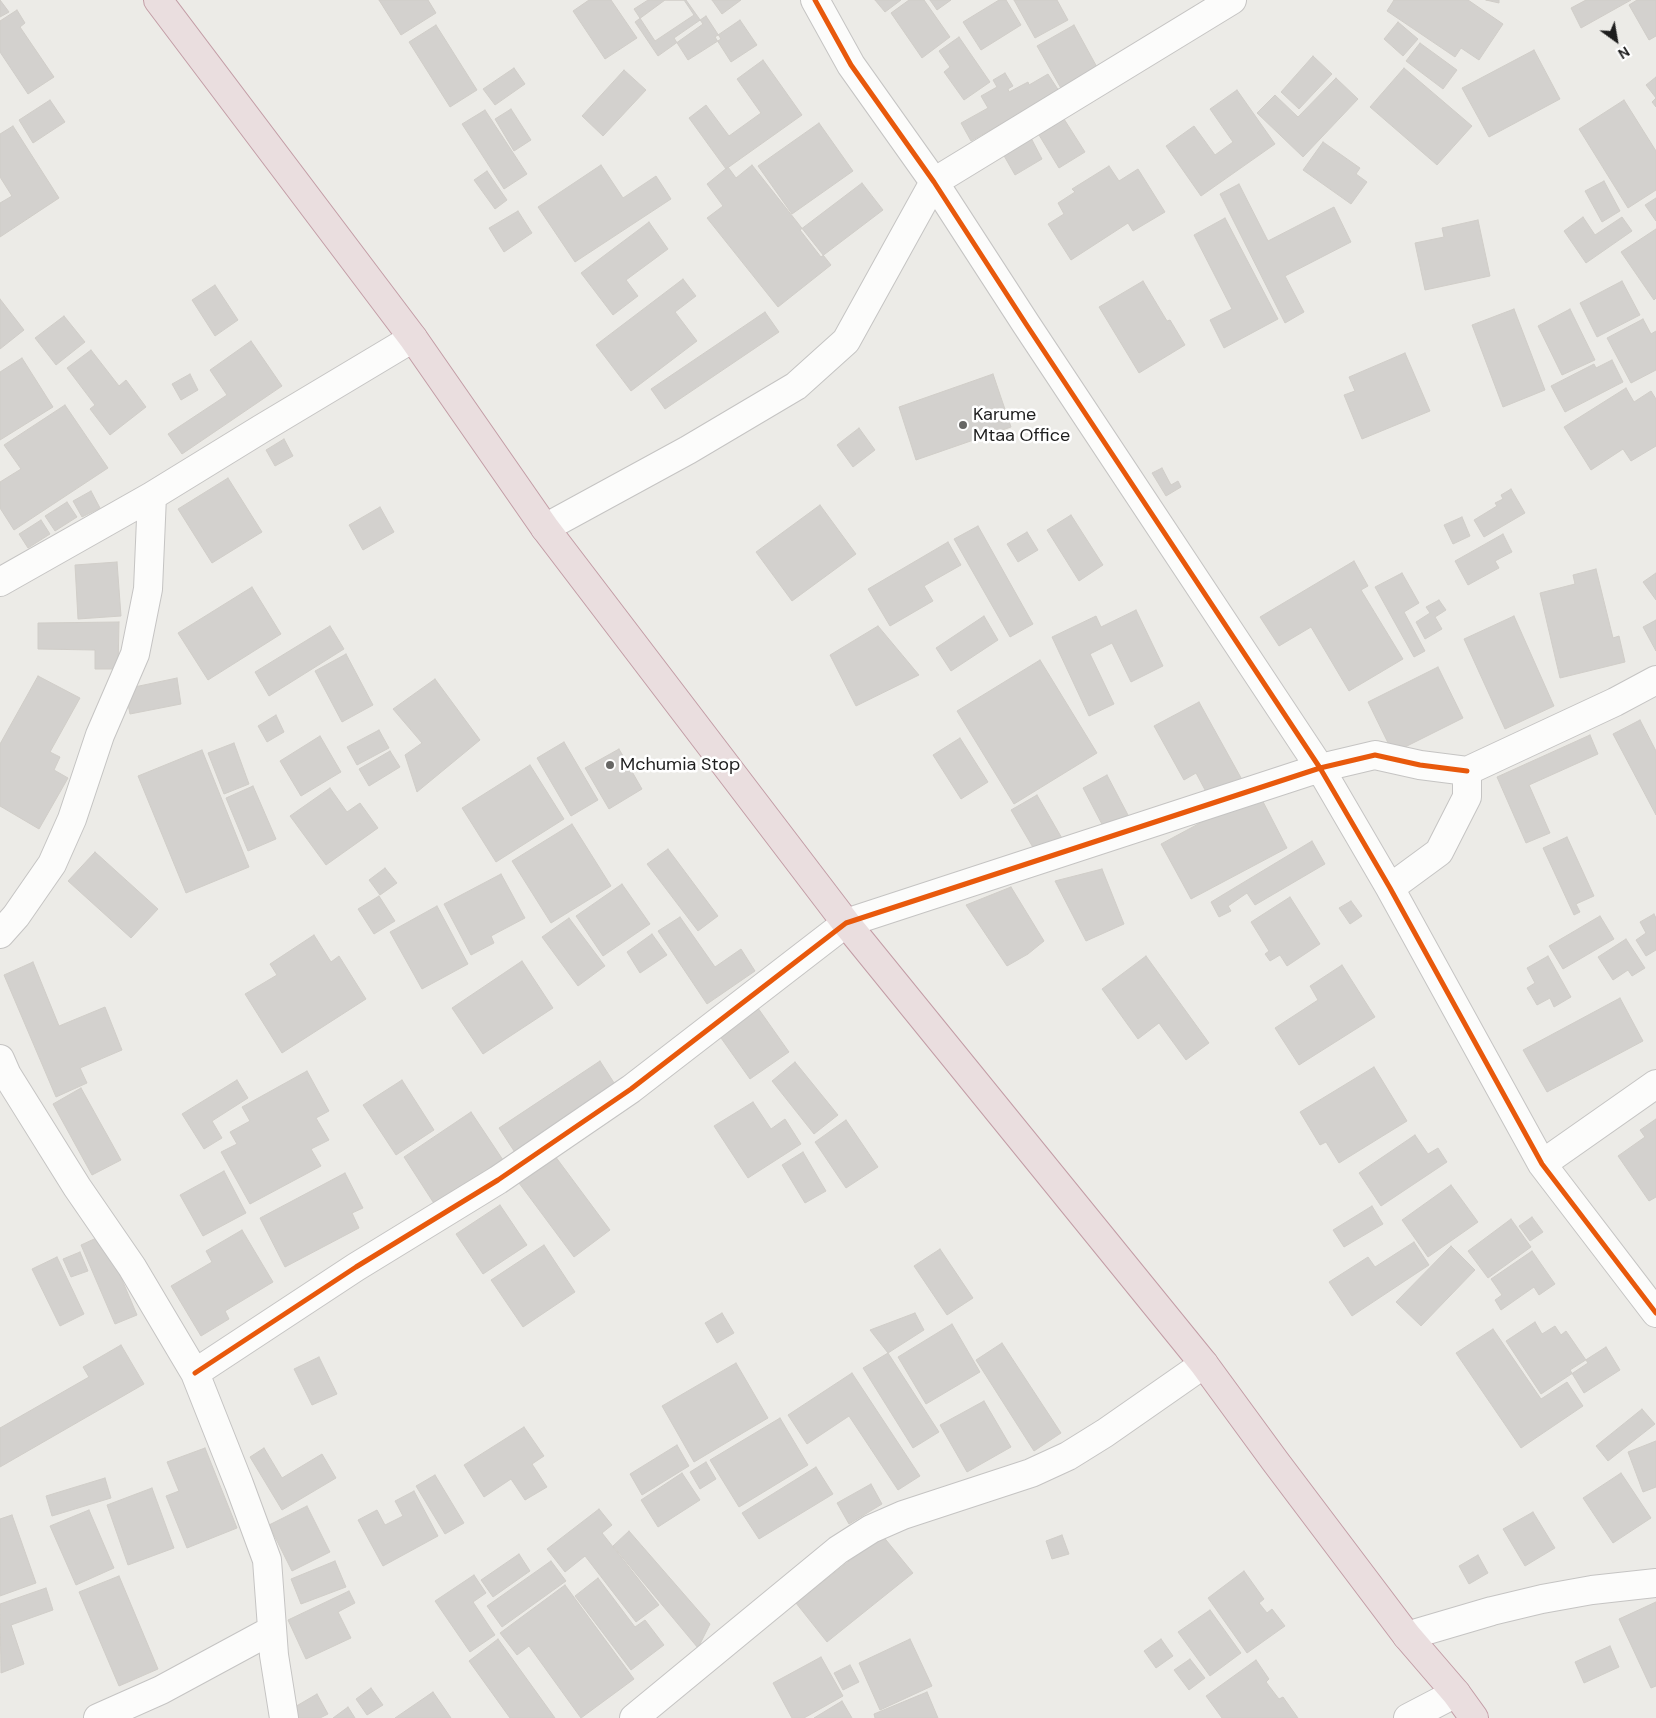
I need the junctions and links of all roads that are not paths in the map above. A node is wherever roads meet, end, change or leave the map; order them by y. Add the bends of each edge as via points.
1 (158, 0) edge
2 (815, 0) edge
3 (1232, 0) edge
4 (934, 182) junction
5 (414, 338) junction
6 (152, 496) junction
7 (545, 528) junction
8 (0, 582) edge
9 (1656, 680) edge
10 (1320, 768) junction
11 (1467, 771) junction
12 (1390, 888) junction
13 (846, 923) junction
14 (0, 934) edge
15 (0, 1059) edge
16 (1656, 1084) edge
17 (1542, 1164) junction
18 (1656, 1313) edge
19 (1204, 1364) junction
20 (195, 1373) junction
21 (1656, 1583) edge
22 (272, 1630) junction
23 (1407, 1636) junction
24 (1456, 1693) junction
25 (116, 1715) edge
26 (284, 1718) edge
27 (634, 1718) edge
28 (1408, 1718) edge
29 (1474, 1718) edge

1 - 5 highway
2 - 4 street via 851,65
3 - 4 street
4 - 7 street via 846,341 796,386 688,450
4 - 10 street
5 - 6 street
5 - 7 highway
6 - 8 street
6 - 14 street via 148,589 135,654 100,735 72,819 52,864
7 - 13 highway
9 - 11 street
10 - 11 street via 1375,755
10 - 12 street
10 - 13 street
11 - 12 street via 1467,797 1439,852
12 - 17 street
13 - 19 highway
13 - 20 street via 631,1089 498,1180 356,1266
15 - 20 street
16 - 17 street
17 - 18 street
19 - 23 highway
19 - 27 street via 1105,1434 1068,1456 1031,1473 871,1529 838,1550
20 - 22 street via 267,1560
21 - 23 street via 1542,1599
22 - 25 street
22 - 26 street
23 - 24 highway
24 - 28 street
24 - 29 highway

